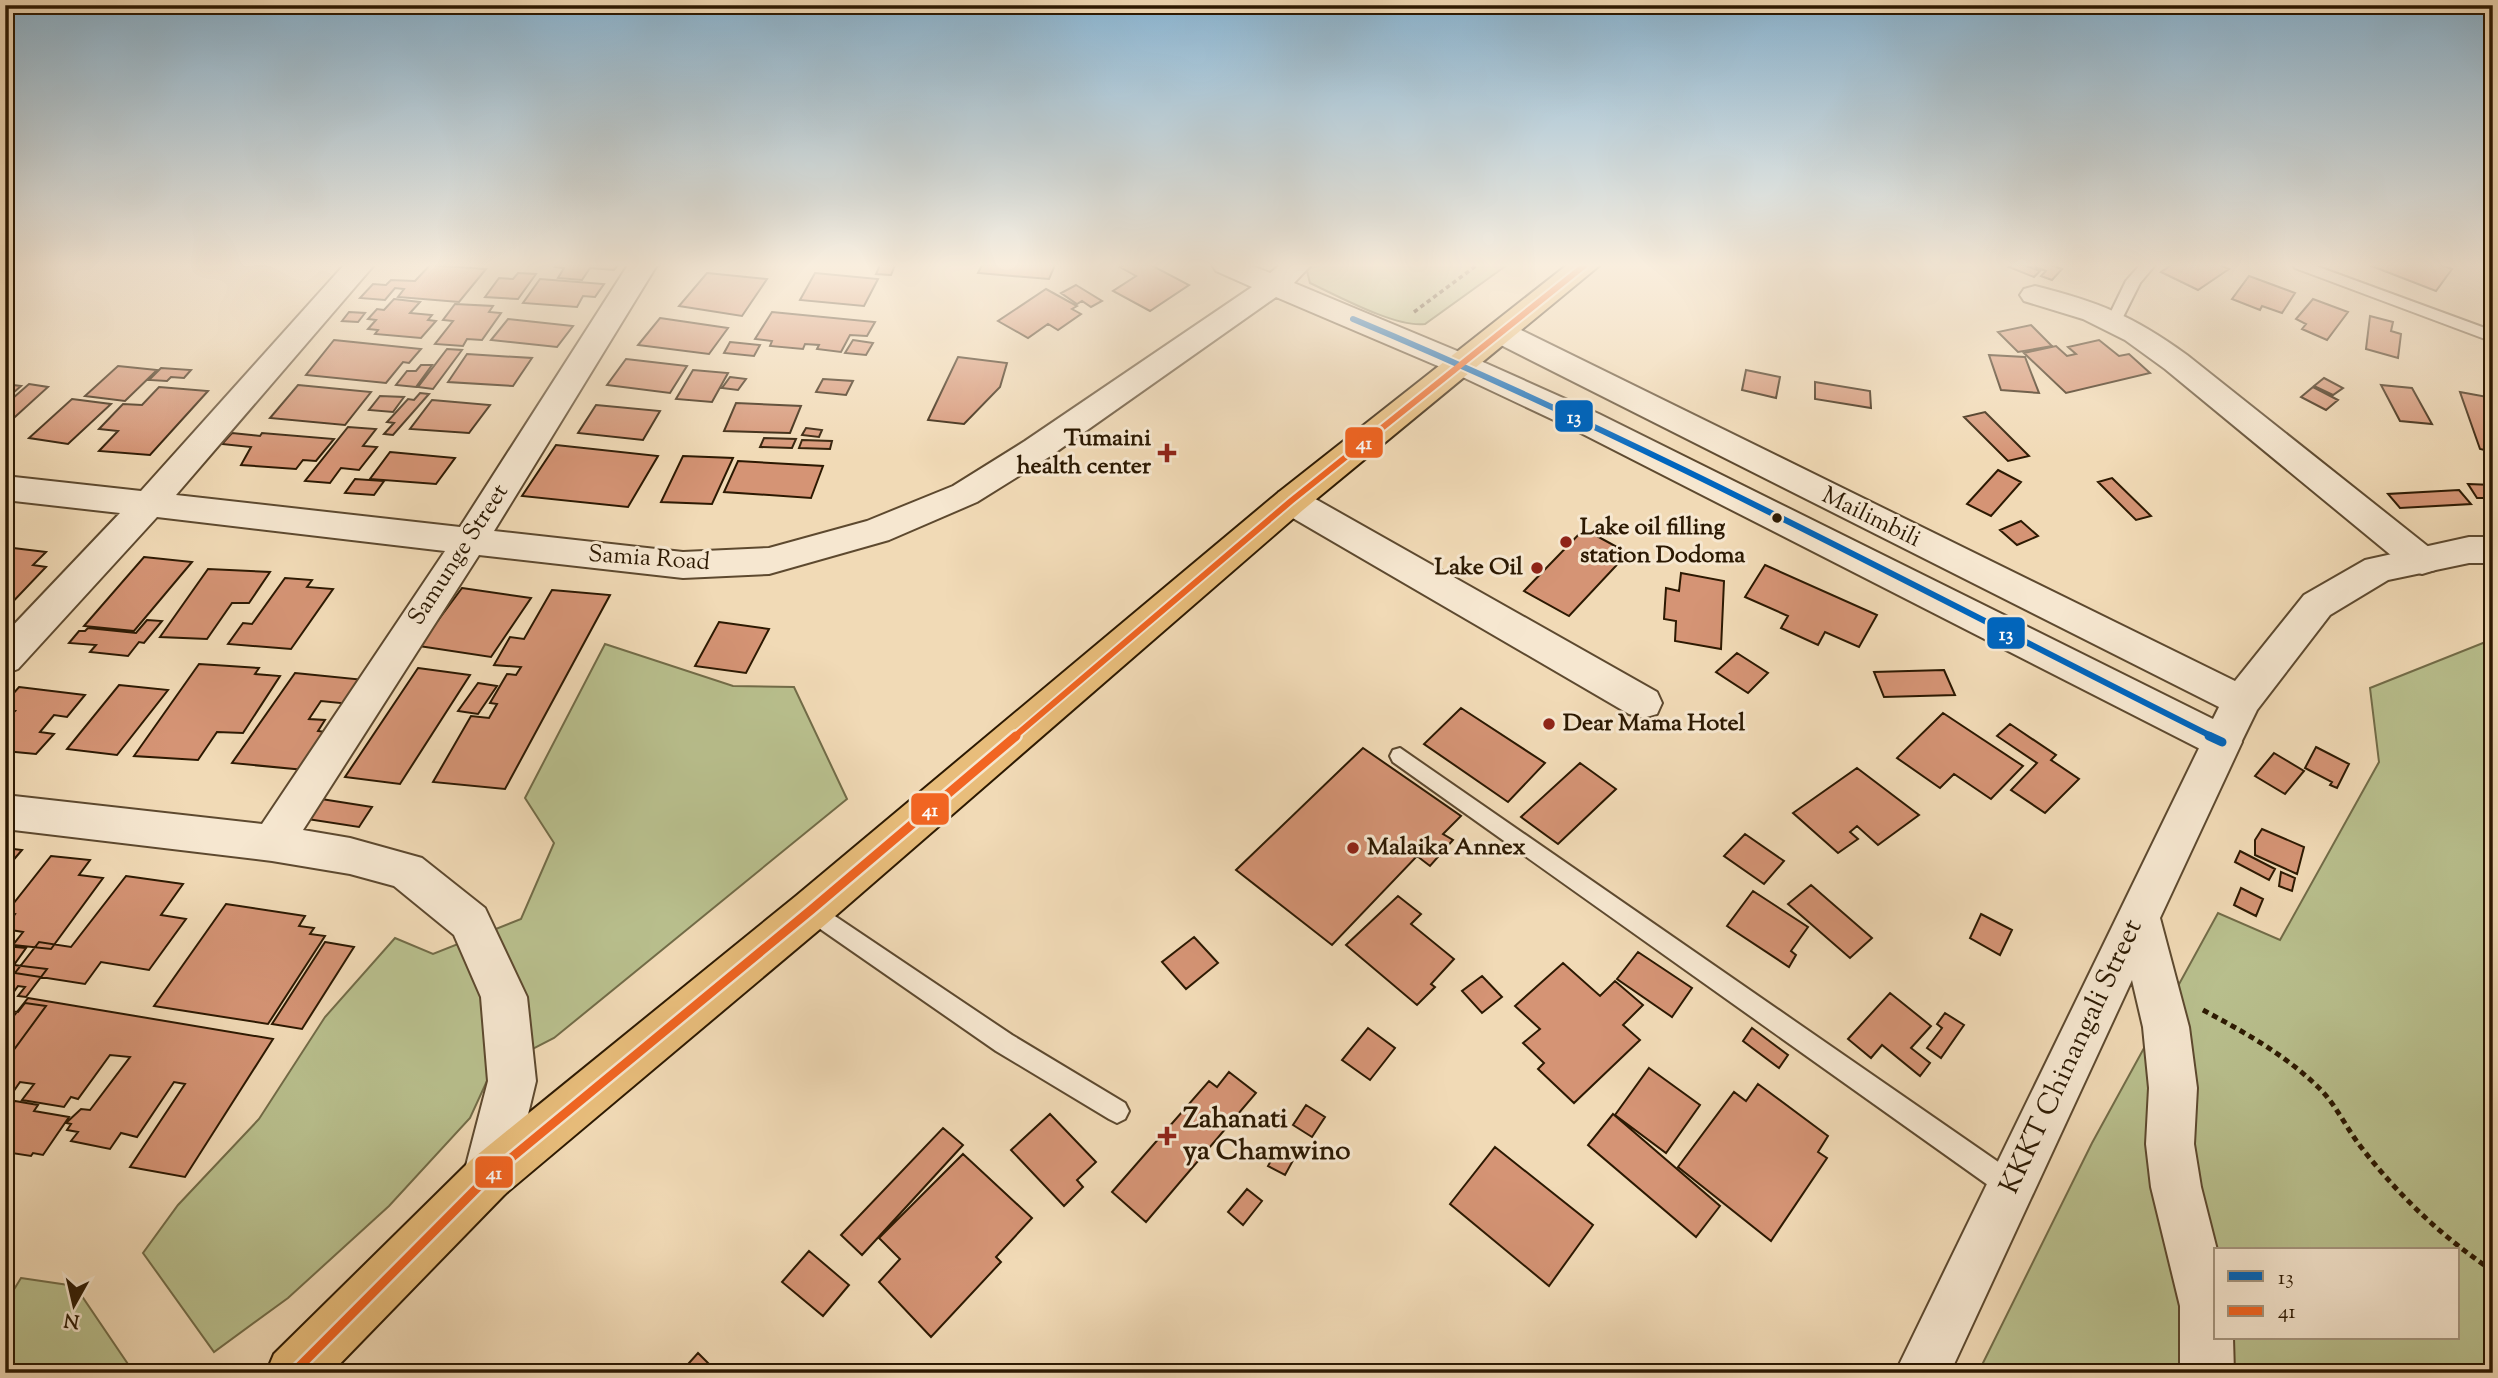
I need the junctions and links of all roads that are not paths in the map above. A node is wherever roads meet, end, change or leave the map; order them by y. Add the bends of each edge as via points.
1 (303, 329) edge
2 (602, 329) edge
3 (1207, 329) edge
4 (1380, 329) edge
5 (1505, 329) edge
6 (2129, 329) edge
7 (2475, 329) edge
8 (1502, 332) junction
9 (2493, 337) edge
10 (1463, 365) junction
11 (5, 488) edge
12 (1291, 502) junction
13 (150, 503) junction
14 (469, 542) junction
15 (2493, 550) edge
16 (2422, 561) junction
17 (5, 659) edge
18 (2241, 701) junction
19 (1643, 703) dead end
20 (2222, 742) junction
21 (1400, 756) dead end
22 (5, 812) edge
23 (272, 843) junction
24 (811, 910) junction
25 (2138, 917) junction
26 (1117, 1111) dead end
27 (488, 1177) junction
28 (2011, 1186) junction
29 (293, 1373) edge
30 (1922, 1373) edge
31 (2207, 1373) edge

1 - 13 street
2 - 14 street, Samunge Street
3 - 14 street, Samia Road via 965,494 877,531 769,561 683,565
4 - 10 street, Mailimbili
5 - 8 highway
6 - 16 street via 2176,362
7 - 9 lane
8 - 10 highway
8 - 18 street, Mailimbili
10 - 12 highway
10 - 20 street, Mailimbili via 1587,422
11 - 13 street, Samia Road
12 - 19 street
12 - 24 highway
13 - 14 street, Samia Road
13 - 17 street
14 - 23 street, Samunge Street
15 - 16 street via 2469,550
16 - 18 street via 2378,569 2317,605
18 - 20 street
20 - 25 street, KKKT Chinangali Street
21 - 28 lane
22 - 23 street
23 - 27 street via 407,871 470,922 504,997 512,1081
24 - 26 lane via 1004,1043
24 - 27 highway
25 - 28 street, KKKT Chinangali Street
25 - 31 street via 2166,1027 2173,1088 2170,1144 2207,1306
27 - 29 highway
28 - 30 street, KKKT Chinangali Street

